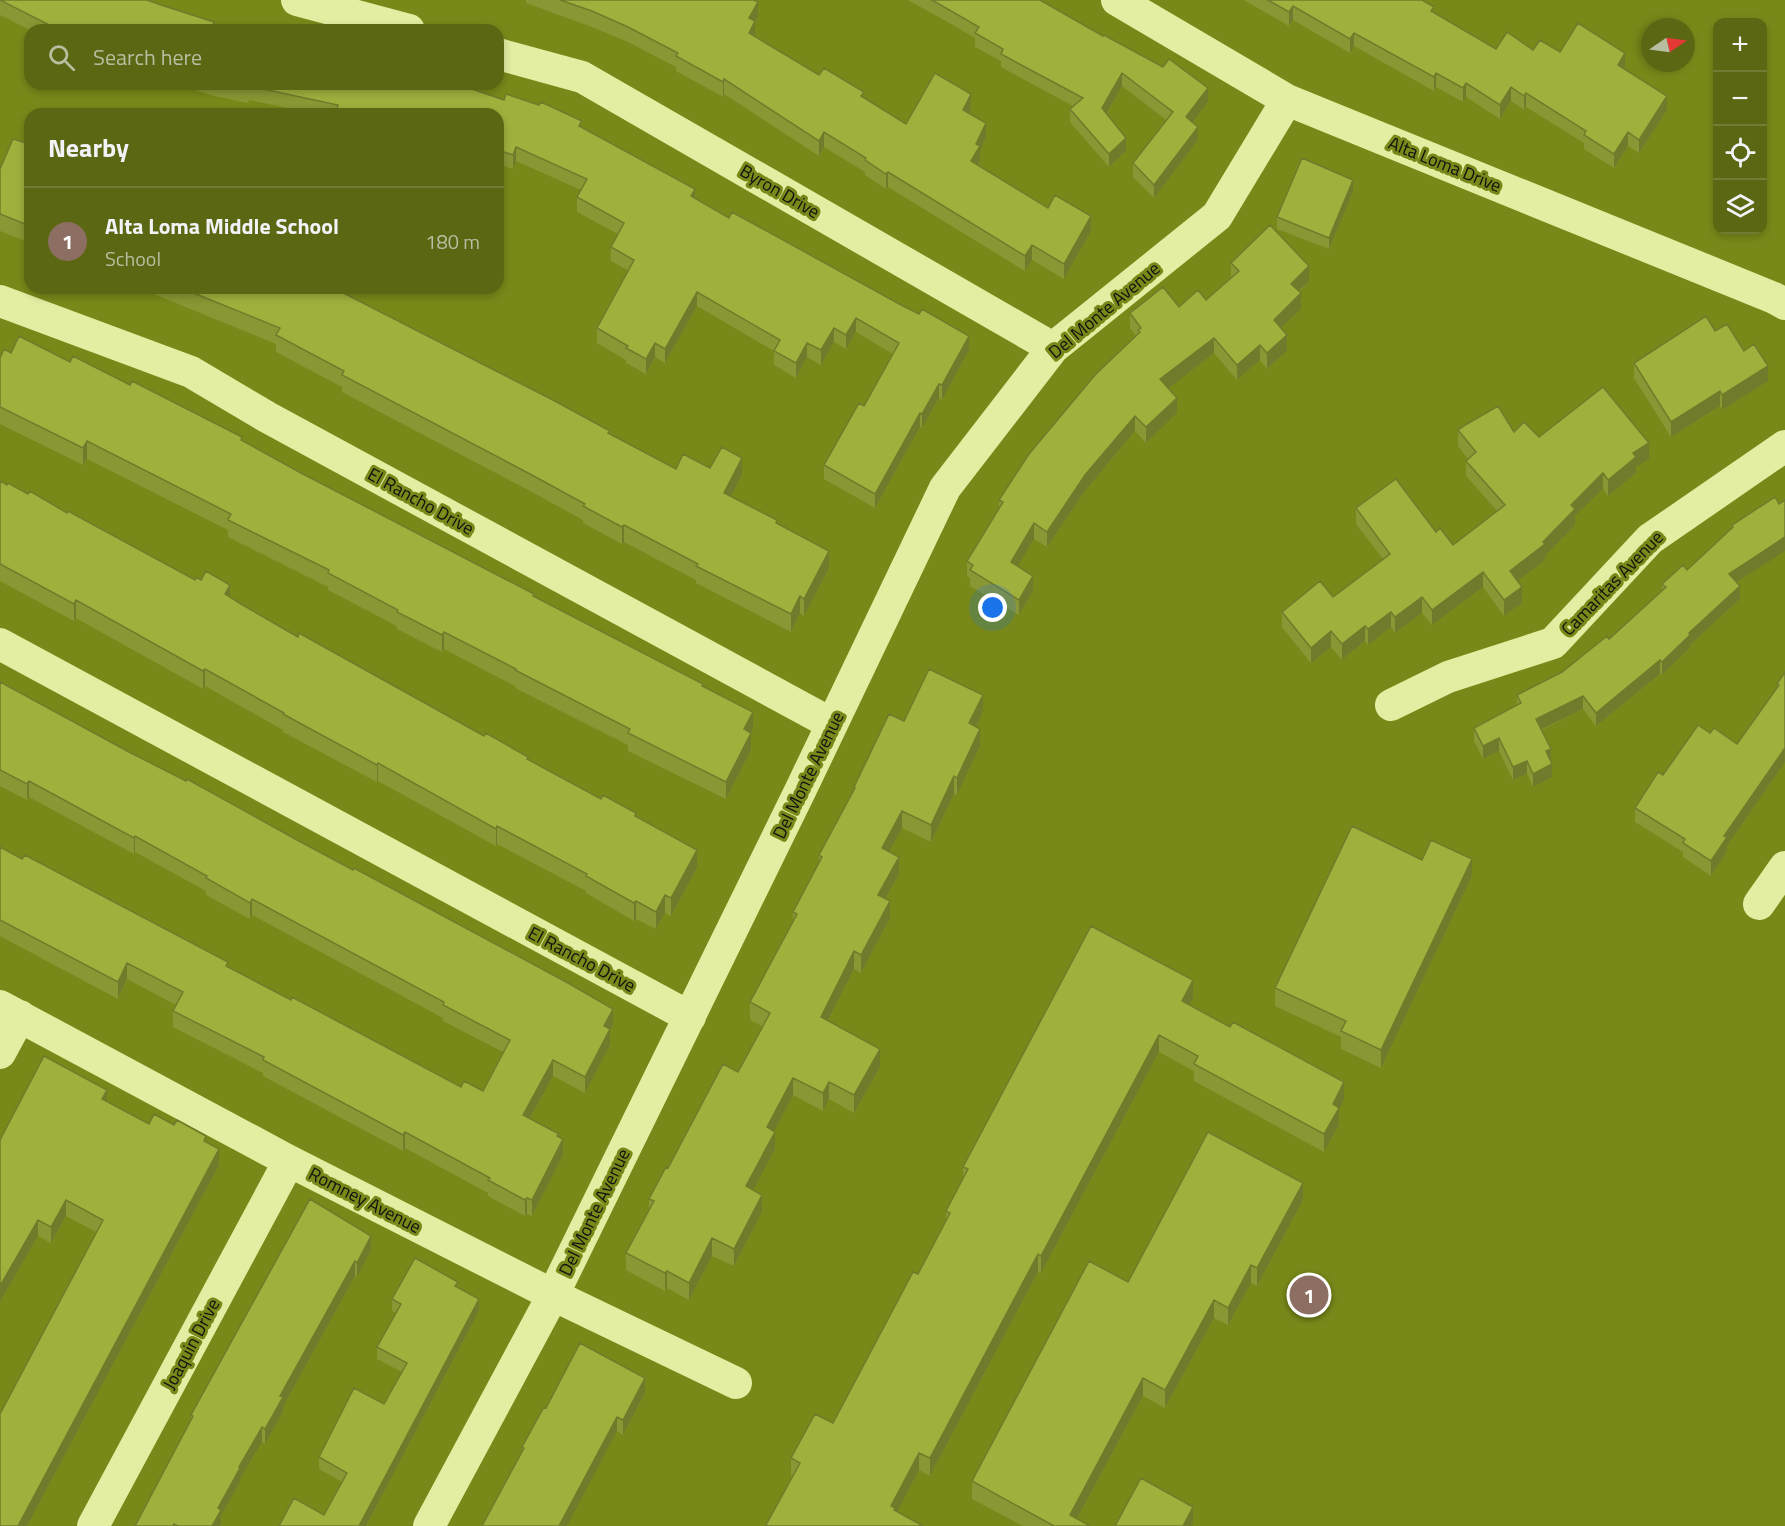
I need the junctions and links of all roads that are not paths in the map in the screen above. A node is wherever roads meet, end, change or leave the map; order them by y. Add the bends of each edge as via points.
1 (297, 0) edge
2 (1117, 0) edge
3 (386, 24) edge
4 (504, 56) edge
5 (1287, 100) junction
6 (0, 301) edge
7 (1785, 304) edge
8 (1053, 348) junction
9 (1785, 446) edge
10 (0, 644) edge
11 (1391, 705) dead end
12 (832, 724) junction
13 (1785, 867) edge
14 (1759, 904) dead end
15 (10, 1011) edge
16 (690, 1017) junction
17 (0, 1053) edge
18 (290, 1161) junction
19 (553, 1295) junction
20 (736, 1383) dead end
21 (93, 1526) edge
22 (429, 1526) edge

1 - 3 street
2 - 5 street, Alta Loma Drive
4 - 8 street, Byron Drive via 582,77
5 - 7 street, Alta Loma Drive
5 - 8 street, Del Monte Avenue via 1217,216
6 - 12 street, El Rancho Drive via 191,372
8 - 12 street, Del Monte Avenue via 945,488
9 - 11 street, Camaritas Avenue via 1650,539 1553,643 1448,677
10 - 16 street, El Rancho Drive
12 - 16 street, Del Monte Avenue
13 - 14 street
15 - 17 street
15 - 18 street, Romney Avenue
16 - 19 street, Del Monte Avenue
18 - 19 street, Romney Avenue
18 - 21 street, Joaquin Drive
19 - 20 street, Romney Avenue
19 - 22 street, Del Monte Avenue

